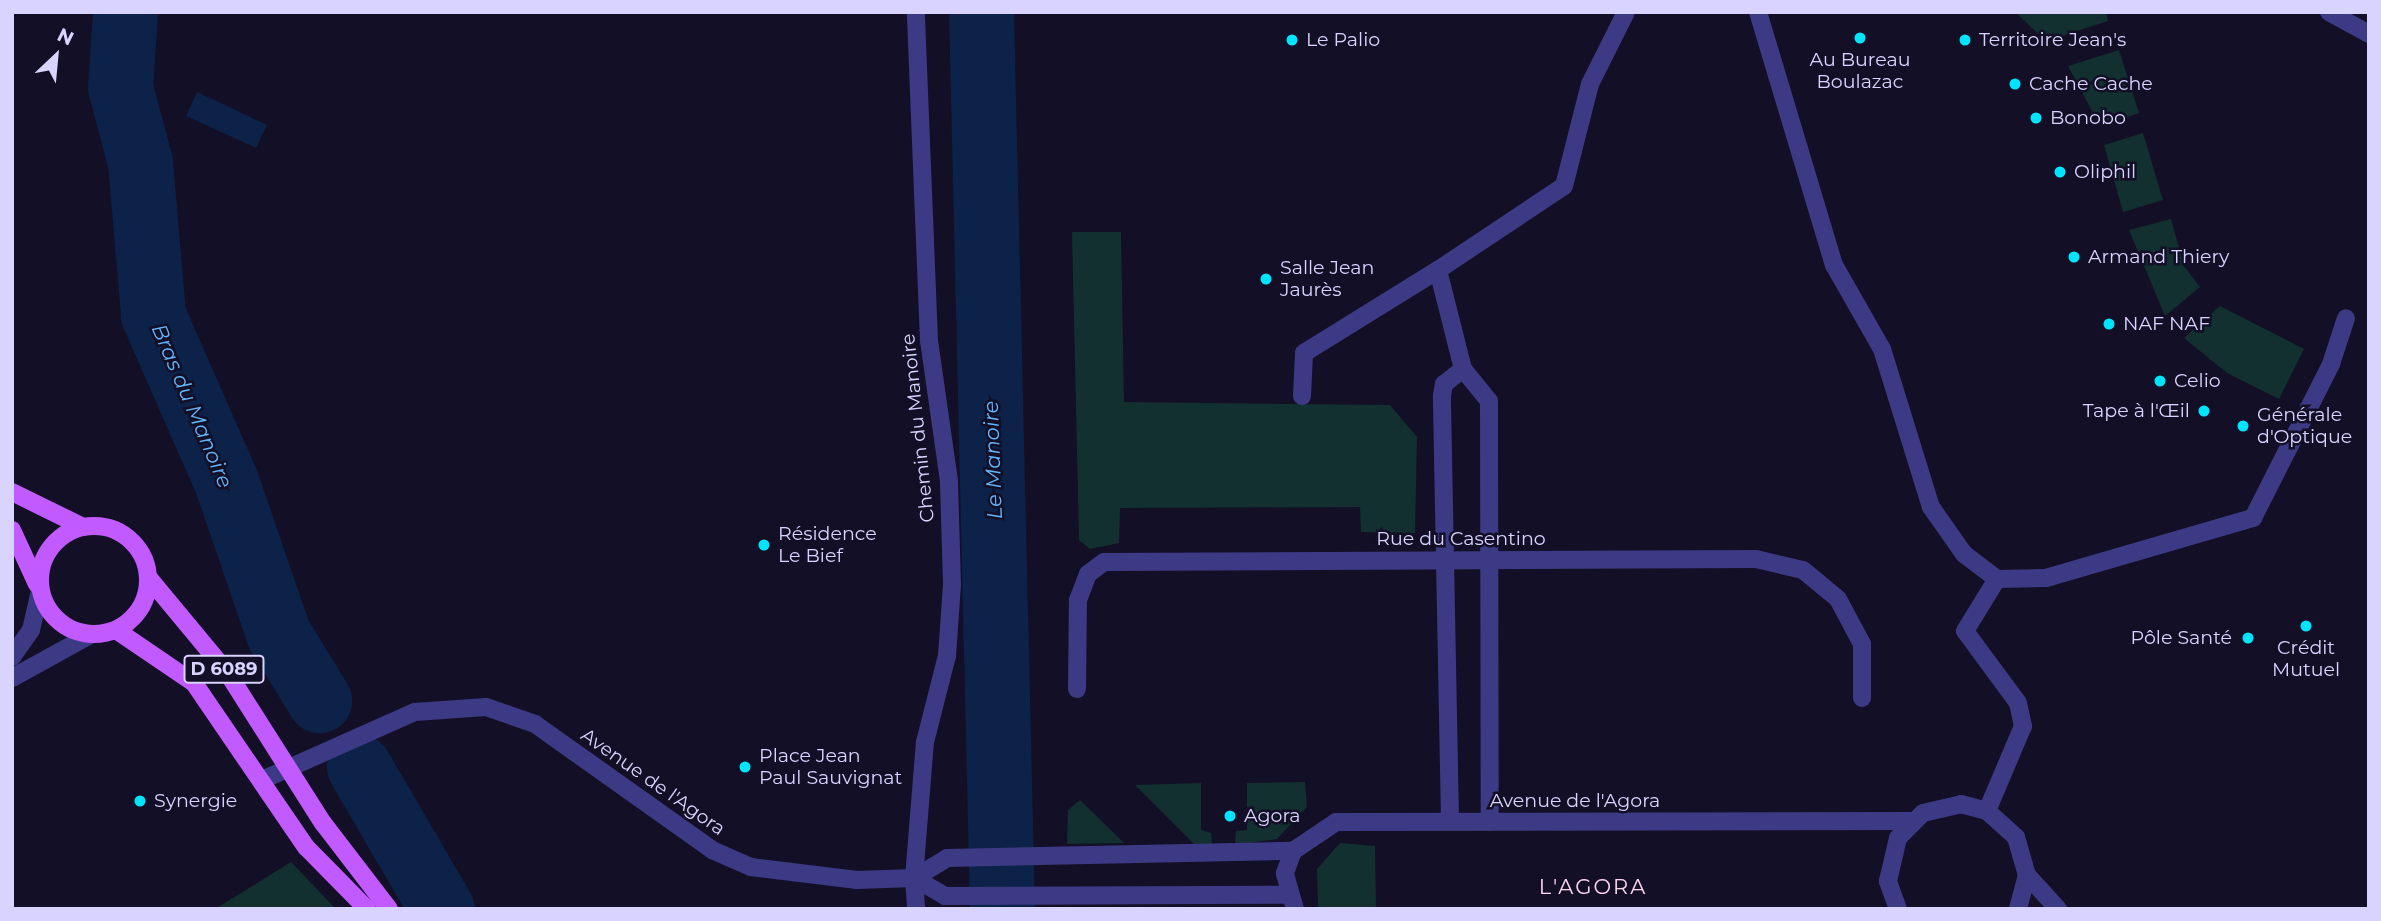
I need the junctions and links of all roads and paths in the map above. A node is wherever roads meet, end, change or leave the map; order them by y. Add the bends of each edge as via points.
1 (916, 12) edge
2 (1626, 12) edge
3 (1758, 12) edge
4 (2329, 12) edge
5 (2369, 34) edge
6 (1437, 270) junction
7 (2346, 318) dead end
8 (1463, 369) junction
9 (1302, 396) dead end
10 (12, 492) edge
11 (83, 527) junction
12 (12, 530) edge
13 (1491, 560) junction
14 (1446, 561) junction
15 (148, 577) junction
16 (1997, 579) junction
17 (40, 591) junction
18 (116, 630) junction
19 (92, 635) junction
20 (12, 657) edge
21 (12, 678) edge
22 (1077, 689) dead end
23 (1862, 698) dead end
24 (290, 768) junction
25 (262, 780) junction
26 (1987, 811) junction
27 (1450, 820) junction
28 (1912, 821) junction
29 (1490, 822) junction
30 (1293, 852) junction
31 (2027, 875) junction
32 (914, 878) junction
33 (1291, 902) edge
34 (367, 909) edge
35 (389, 909) edge
36 (916, 909) edge
37 (1898, 909) edge
38 (2018, 909) edge
39 (2058, 909) edge

1 - 32 street, Chemin du Manoire via 929,341 949,481 952,584 947,656 925,742
2 - 6 street via 1590,84 1564,186
3 - 16 street via 1834,265 1882,349 1931,506 1956,546
4 - 5 street
6 - 8 street
6 - 9 street via 1304,353
7 - 16 street via 2331,364 2253,518 2046,578
8 - 13 street via 1489,401
8 - 14 street via 1444,384 1442,396
10 - 11 main road
11 - 15 main road via 119,532 144,559
11 - 17 main road via 67,533 44,557
12 - 17 main road
13 - 14 street, Rue du Casentino
13 - 23 street, Rue du Casentino via 1756,559 1802,570 1823,583 1853,621 1862,644
13 - 29 street
14 - 22 street, Rue du Casentino via 1104,562 1088,574 1078,600
14 - 27 street
15 - 18 main road via 140,609
15 - 24 main road, D 6089 via 227,672
16 - 26 street via 1965,631 2018,703 2023,726
17 - 19 main road via 59,621
17 - 20 street via 31,630
18 - 19 main road
18 - 25 main road, D 6089 via 194,683
19 - 21 street
24 - 25 street, Avenue de l'Agora
24 - 32 street, Avenue de l'Agora via 415,712 485,707 535,724 725,857 787,874
24 - 35 main road, D 6089
25 - 34 main road, D 6089 via 306,847
26 - 28 street via 1948,805
26 - 31 street via 2016,837
27 - 29 street, Avenue de l'Agora
27 - 30 street, Avenue de l'Agora via 1336,822
28 - 29 street, Avenue de l'Agora
28 - 37 street via 1889,859 1888,881
30 - 32 street via 947,858
30 - 33 street, Avenue de l'Agora via 1285,873
31 - 38 street
31 - 39 street
32 - 33 street, Avenue de l'Agora via 945,896 1040,894
32 - 36 street, Chemin du Manoire

